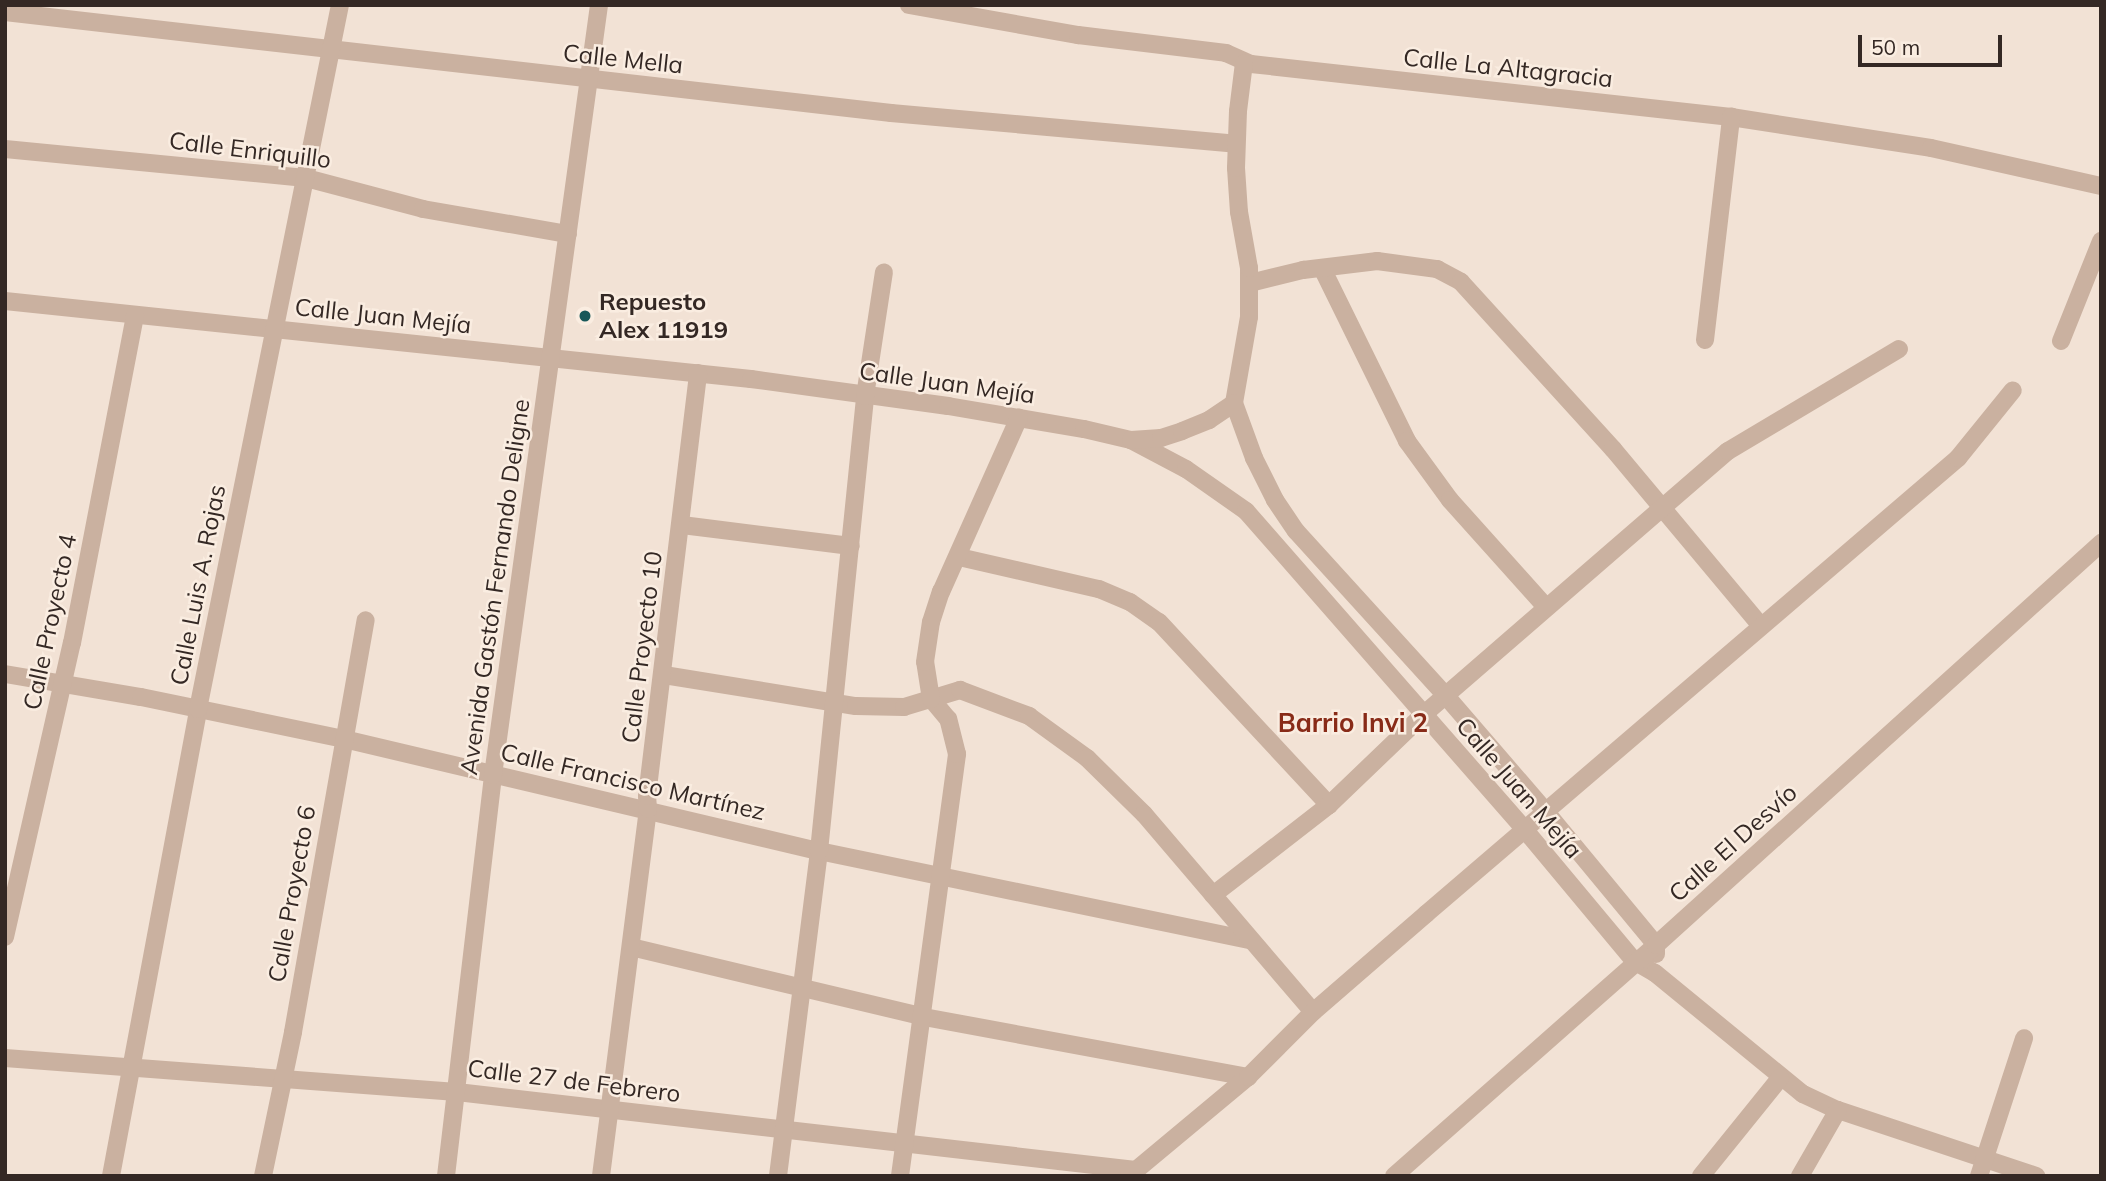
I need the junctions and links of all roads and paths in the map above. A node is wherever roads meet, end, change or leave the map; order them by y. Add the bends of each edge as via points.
1 (340, 5) edge
2 (599, 5) edge
3 (909, 5) edge
4 (5, 12) edge
5 (331, 51) junction
6 (1244, 63) junction
7 (589, 80) junction
8 (1731, 117) junction
9 (1236, 144) junction
10 (5, 149) edge
11 (306, 178) junction
12 (2101, 186) edge
13 (568, 234) junction
14 (2101, 241) edge
15 (1322, 268) junction
16 (884, 272) dead end
17 (1250, 283) junction
18 (5, 301) edge
19 (135, 315) junction
20 (275, 330) junction
21 (1704, 340) dead end
22 (2061, 341) dead end
23 (1899, 349) dead end
24 (552, 357) junction
25 (698, 373) junction
26 (2013, 390) dead end
27 (866, 396) junction
28 (1234, 403) junction
29 (1019, 418) junction
30 (1131, 440) junction
31 (1661, 508) junction
32 (682, 526) junction
33 (2101, 543) edge
34 (851, 547) junction
35 (959, 557) junction
36 (1546, 607) junction
37 (366, 620) dead end
38 (1761, 626) junction
39 (5, 674) edge
40 (664, 675) junction
41 (63, 684) junction
42 (1446, 696) junction
43 (931, 699) junction
44 (833, 704) junction
45 (198, 709) junction
46 (1423, 715) junction
47 (344, 739) junction
48 (493, 775) junction
49 (1329, 805) junction
50 (648, 809) junction
51 (1546, 812) junction
52 (1525, 830) junction
53 (819, 851) junction
54 (942, 878) junction
55 (1213, 895) junction
56 (5, 937) edge
57 (1249, 940) junction
58 (1656, 945) junction
59 (631, 947) junction
60 (1634, 961) junction
61 (1656, 973) junction
62 (801, 990) junction
63 (1313, 1012) junction
64 (924, 1017) junction
65 (2024, 1038) dead end
66 (5, 1058) edge
67 (131, 1068) junction
68 (1248, 1077) junction
69 (1780, 1078) junction
70 (283, 1079) junction
71 (457, 1092) junction
72 (608, 1110) junction
73 (1838, 1110) junction
74 (783, 1130) junction
75 (904, 1143) junction
76 (1984, 1158) junction
77 (1132, 1173) edge
78 (111, 1176) edge
79 (263, 1176) edge
80 (446, 1176) edge
81 (601, 1176) edge
82 (778, 1176) edge
83 (900, 1176) edge
84 (1394, 1176) edge
85 (1701, 1176) edge
86 (1800, 1176) edge
87 (1979, 1176) edge
88 (2036, 1176) edge

1 - 5 street, Calle Luis A. Rojas
2 - 7 street, Avenida Gastón Fernando Deligne
3 - 6 street, Calle La Altagracia via 1078,35 1226,53
4 - 5 street, Calle Mella
5 - 7 street, Calle Mella
5 - 11 street, Calle Luis A. Rojas
6 - 8 street, Calle La Altagracia
6 - 9 street
7 - 9 street, Calle Mella
7 - 13 street, Avenida Gastón Fernando Deligne
8 - 12 street, Calle La Altagracia via 1931,148
8 - 21 street
9 - 17 street via 1239,212
10 - 11 street, Calle Enriquillo
11 - 13 street, Calle Enriquillo via 423,209
11 - 20 street, Calle Luis A. Rojas
13 - 24 street, Avenida Gastón Fernando Deligne
14 - 22 street
15 - 17 street
15 - 31 street via 1377,261 1412,263 1461,282
15 - 36 street via 1407,441 1450,500
16 - 27 street
17 - 28 street via 1249,317
18 - 19 street, Calle Juan Mejía
19 - 20 street, Calle Juan Mejía
19 - 41 street, Calle Proyecto 4
20 - 24 street, Calle Juan Mejía
20 - 45 street, Calle Luis A. Rojas
23 - 31 street via 1728,451
24 - 25 street, Calle Juan Mejía
24 - 48 street, Avenida Gastón Fernando Deligne
25 - 27 street, Calle Juan Mejía
25 - 32 street, Calle Proyecto 10
26 - 38 street via 1958,458
27 - 29 street, Calle Juan Mejía
27 - 34 street
28 - 30 street via 1182,431
28 - 42 street, Calle Juan Mejía via 1264,479 1296,531
29 - 30 street, Calle Juan Mejía
29 - 35 street
30 - 46 street, Calle Juan Mejía via 1186,469 1246,511
31 - 36 street
31 - 38 street
32 - 34 street
32 - 40 street, Calle Proyecto 10
33 - 58 street, Calle El Desvío
34 - 44 street
35 - 43 street via 931,622 925,662
35 - 49 street via 1099,589 1130,602 1159,622
36 - 42 street
37 - 47 street, Calle Proyecto 6
38 - 51 street
39 - 41 street, Calle Francisco Martínez
40 - 44 street
40 - 50 street, Calle Proyecto 10
41 - 45 street, Calle Francisco Martínez
41 - 56 street, Calle Proyecto 4
42 - 46 street
42 - 51 street, Calle Juan Mejía
43 - 44 street via 904,707
43 - 54 street via 948,719 957,754
43 - 55 street via 960,690 1030,716 1087,758 1125,795
44 - 53 street
45 - 47 street, Calle Francisco Martínez
45 - 67 street, Calle Luis A. Rojas
46 - 49 street
46 - 52 street, Calle Juan Mejía
47 - 48 street, Calle Francisco Martínez
47 - 70 street, Calle Proyecto 6
48 - 50 street, Calle Francisco Martínez
48 - 71 street, Avenida Gastón Fernando Deligne
49 - 55 street
50 - 53 street, Calle Francisco Martínez
50 - 59 street, Calle Proyecto 10
51 - 52 street
51 - 58 street, Calle Juan Mejía
52 - 60 street, Calle Juan Mejía
52 - 63 street
53 - 54 street, Calle Francisco Martínez
53 - 62 street
54 - 57 street, Calle Francisco Martínez
54 - 64 street
55 - 57 street
57 - 63 street
58 - 60 street, Calle El Desvío
58 - 61 street
59 - 62 street
59 - 72 street, Calle Proyecto 10
60 - 61 street, Calle Juan Mejía
60 - 84 street, Calle El Desvío
61 - 69 street, Calle Juan Mejía
62 - 64 street
62 - 74 street
63 - 68 street
64 - 68 street
64 - 75 street
65 - 76 street
66 - 67 street, Calle 27 de Febrero
67 - 70 street, Calle 27 de Febrero
67 - 78 street, Calle Luis A. Rojas
68 - 77 street
69 - 73 street, Calle Juan Mejía
69 - 85 street
70 - 71 street, Calle 27 de Febrero
70 - 79 street, Calle Proyecto 6
71 - 72 street, Calle 27 de Febrero
71 - 80 street, Avenida Gastón Fernando Deligne
72 - 74 street, Calle 27 de Febrero
72 - 81 street, Calle Proyecto 10
73 - 76 street, Calle Juan Mejía
73 - 86 street
74 - 75 street, Calle 27 de Febrero
74 - 82 street
75 - 77 street, Calle 27 de Febrero
75 - 83 street
76 - 87 street
76 - 88 street, Calle Juan Mejía

